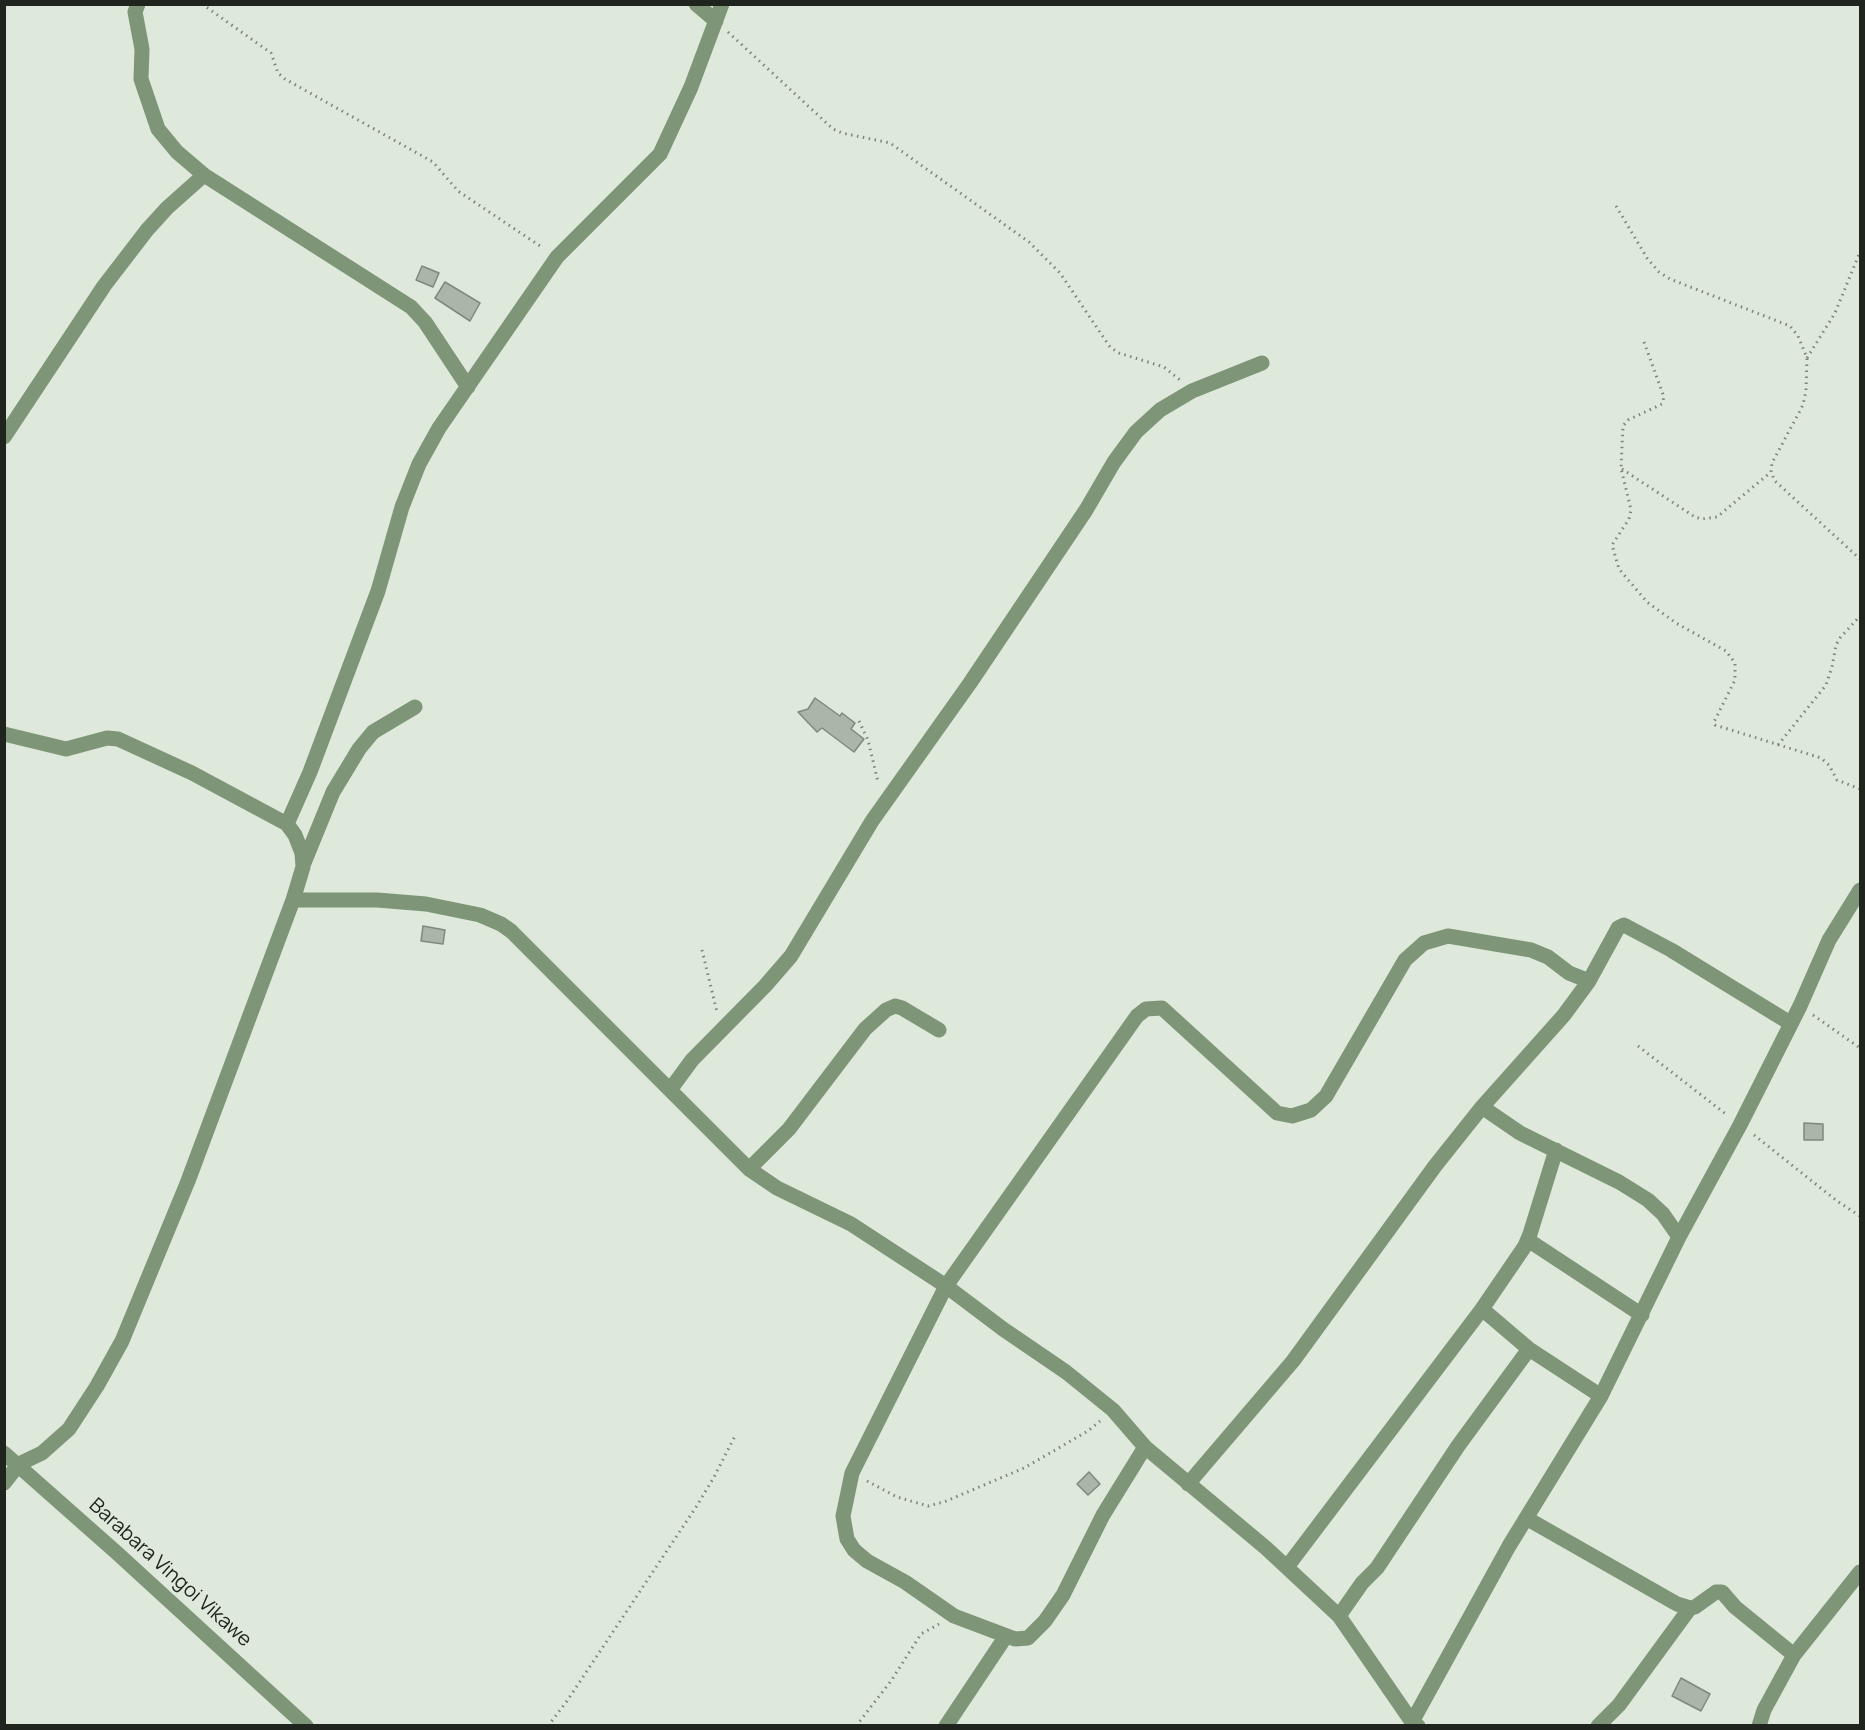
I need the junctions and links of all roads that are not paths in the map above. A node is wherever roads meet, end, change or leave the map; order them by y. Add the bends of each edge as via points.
1 (138, 4) edge
2 (696, 4) edge
3 (722, 4) edge
4 (716, 21) junction
5 (204, 175) junction
6 (1262, 363) dead end
7 (468, 387) junction
8 (4, 437) edge
9 (415, 707) dead end
10 (4, 734) edge
11 (287, 824) junction
12 (303, 867) junction
13 (1860, 890) edge
14 (293, 900) junction
15 (1589, 981) junction
16 (1790, 1023) junction
17 (939, 1030) dead end
18 (670, 1090) junction
19 (1482, 1107) junction
20 (1556, 1150) junction
21 (749, 1169) junction
22 (1679, 1237) junction
23 (1528, 1240) junction
24 (946, 1286) junction
25 (1482, 1309) junction
26 (1642, 1315) junction
27 (1529, 1349) junction
28 (1600, 1396) junction
29 (1145, 1448) junction
30 (4, 1453) edge
31 (19, 1464) junction
32 (4, 1483) edge
33 (1188, 1484) junction
34 (1526, 1518) junction
35 (1287, 1567) junction
36 (1860, 1572) edge
37 (1690, 1608) junction
38 (1339, 1616) junction
39 (1006, 1635) junction
40 (1794, 1655) junction
41 (1415, 1724) edge
42 (306, 1725) edge
43 (946, 1725) edge
44 (1598, 1725) edge
45 (1759, 1725) edge

1 - 5 street via 135,12 142,49 141,79 158,129
2 - 4 street
3 - 4 street
4 - 7 street via 660,154 557,257
5 - 7 street via 411,307
5 - 8 street via 147,230 104,286
6 - 18 street via 1192,391 1160,410 1136,432 882,807 791,956 692,1060
7 - 11 street via 419,464 374,601
9 - 12 street via 373,732 359,749 333,792
10 - 11 street via 66,749 107,738 118,739
11 - 12 street via 300,844
12 - 14 street
13 - 16 street via 1830,940
14 - 18 street via 416,903 490,918 511,931
14 - 31 street via 188,1181 122,1341 69,1429 42,1453
15 - 16 street via 1615,930 1624,925
15 - 19 street
15 - 24 street via 1531,950 1448,936 1424,943 1405,960 1326,1096 1311,1110 1292,1116 1276,1113 1162,1008 1146,1009 1137,1016
16 - 22 street
17 - 21 street via 902,1008 886,1010 865,1029 789,1129
18 - 21 street
19 - 20 street via 1520,1133
19 - 33 street via 1293,1361
20 - 22 street via 1648,1200
20 - 23 street
21 - 24 street via 777,1188 851,1224
22 - 26 street
23 - 25 street
23 - 26 street
24 - 29 street via 1113,1410
24 - 39 street via 852,1473 843,1515 847,1539 867,1561 954,1616
25 - 27 street
25 - 35 street
26 - 28 street
27 - 28 street
27 - 38 street via 1383,1560
28 - 34 street
29 - 33 street
29 - 39 street via 1045,1621 1028,1638
30 - 31 street, Barabara Vingoi Vikawe
31 - 32 street
31 - 42 street, Barabara Vingoi Vikawe
33 - 35 street
34 - 37 street
34 - 41 street
35 - 38 street
36 - 40 street
37 - 40 street via 1722,1592
37 - 44 street via 1619,1705
38 - 41 street
39 - 43 street
40 - 45 street

